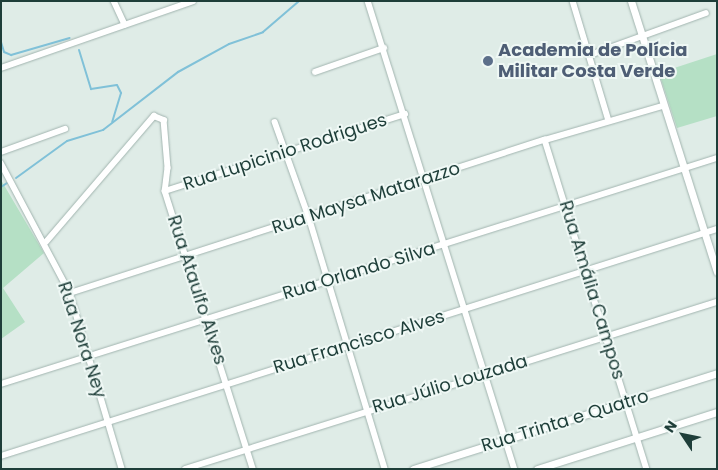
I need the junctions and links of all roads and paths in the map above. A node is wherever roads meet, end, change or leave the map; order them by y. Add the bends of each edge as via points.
1 (114, 1) edge
2 (193, 1) edge
3 (368, 1) edge
4 (573, 1) edge
5 (631, 1) edge
6 (706, 13) dead end
7 (125, 25) junction
8 (643, 38) junction
9 (384, 48) junction
10 (590, 55) junction
11 (1, 68) edge
12 (315, 72) dead end
13 (663, 106) junction
14 (406, 114) junction
15 (609, 121) junction
16 (275, 122) dead end
17 (65, 128) dead end
18 (545, 140) junction
19 (288, 151) junction
20 (1, 152) edge
21 (717, 158) edge
22 (1, 163) edge
23 (683, 169) junction
24 (425, 178) junction
25 (165, 191) junction
26 (566, 208) junction
27 (309, 217) junction
28 (717, 229) edge
29 (705, 232) junction
30 (46, 242) junction
31 (446, 244) junction
32 (187, 254) junction
33 (586, 271) junction
34 (717, 272) edge
35 (326, 282) junction
36 (70, 293) junction
37 (717, 302) edge
38 (467, 308) junction
39 (208, 318) junction
40 (606, 335) junction
41 (347, 346) junction
42 (89, 356) junction
43 (717, 373) edge
44 (486, 374) junction
45 (1, 384) edge
46 (227, 384) junction
47 (627, 403) junction
48 (367, 409) junction
49 (717, 412) edge
50 (108, 422) junction
51 (637, 437) junction
52 (505, 438) junction
53 (247, 450) junction
54 (1, 456) edge
55 (122, 469) edge
56 (185, 469) edge
57 (252, 469) edge
58 (385, 469) edge
59 (413, 469) edge
60 (515, 469) edge
61 (537, 469) edge
62 (647, 469) edge

1 - 7 street
2 - 7 street
3 - 9 street
4 - 10 street
5 - 8 street
6 - 8 street
7 - 11 street
8 - 10 street
8 - 13 street
9 - 12 street
9 - 14 street
10 - 15 street
13 - 15 street, Rua Maysa Matarazzo
13 - 23 street
14 - 19 street, Rua Lupicinio Rodrigues
14 - 24 street
15 - 18 street, Rua Maysa Matarazzo
16 - 19 street
17 - 20 street
18 - 24 street, Rua Maysa Matarazzo
18 - 26 street, Rua Amália Campos
19 - 25 street, Rua Lupicinio Rodrigues
19 - 27 street
21 - 23 street, Rua Orlando Silva
22 - 30 street, Rua Nora Ney
23 - 26 street, Rua Orlando Silva
23 - 29 street
24 - 27 street, Rua Maysa Matarazzo
24 - 31 street
25 - 30 street, Rua Ataulfo Alves via 168,136 164,120 154,116
25 - 32 street, Rua Ataulfo Alves
26 - 31 street, Rua Orlando Silva
26 - 33 street, Rua Amália Campos
27 - 32 street, Rua Maysa Matarazzo
27 - 35 street
28 - 29 street, Rua Francisco Alves
29 - 33 street, Rua Francisco Alves
29 - 34 street
30 - 36 street, Rua Nora Ney
31 - 35 street, Rua Orlando Silva
31 - 38 street
32 - 36 street, Rua Maysa Matarazzo
32 - 39 street, Rua Ataulfo Alves
33 - 38 street, Rua Francisco Alves
33 - 40 street, Rua Amália Campos
35 - 39 street, Rua Orlando Silva
35 - 41 street
36 - 42 street, Rua Nora Ney
37 - 40 street, Rua Júlio Louzada
38 - 41 street, Rua Francisco Alves
38 - 44 street
39 - 42 street, Rua Orlando Silva
39 - 46 street, Rua Ataulfo Alves
40 - 44 street, Rua Júlio Louzada
40 - 47 street, Rua Amália Campos
41 - 46 street, Rua Francisco Alves
41 - 48 street
42 - 45 street, Rua Orlando Silva
42 - 50 street, Rua Nora Ney
43 - 47 street, Rua Trinta e Quatro
44 - 48 street, Rua Júlio Louzada
44 - 52 street
46 - 50 street, Rua Francisco Alves
46 - 53 street, Rua Ataulfo Alves
47 - 51 street, Rua Amália Campos
47 - 52 street, Rua Trinta e Quatro
48 - 53 street, Rua Júlio Louzada
48 - 58 street
49 - 51 street
50 - 54 street, Rua Francisco Alves
50 - 55 street, Rua Nora Ney
51 - 61 street
51 - 62 street, Rua Amália Campos
52 - 59 street, Rua Trinta e Quatro
52 - 60 street
53 - 56 street, Rua Júlio Louzada
53 - 57 street, Rua Ataulfo Alves

